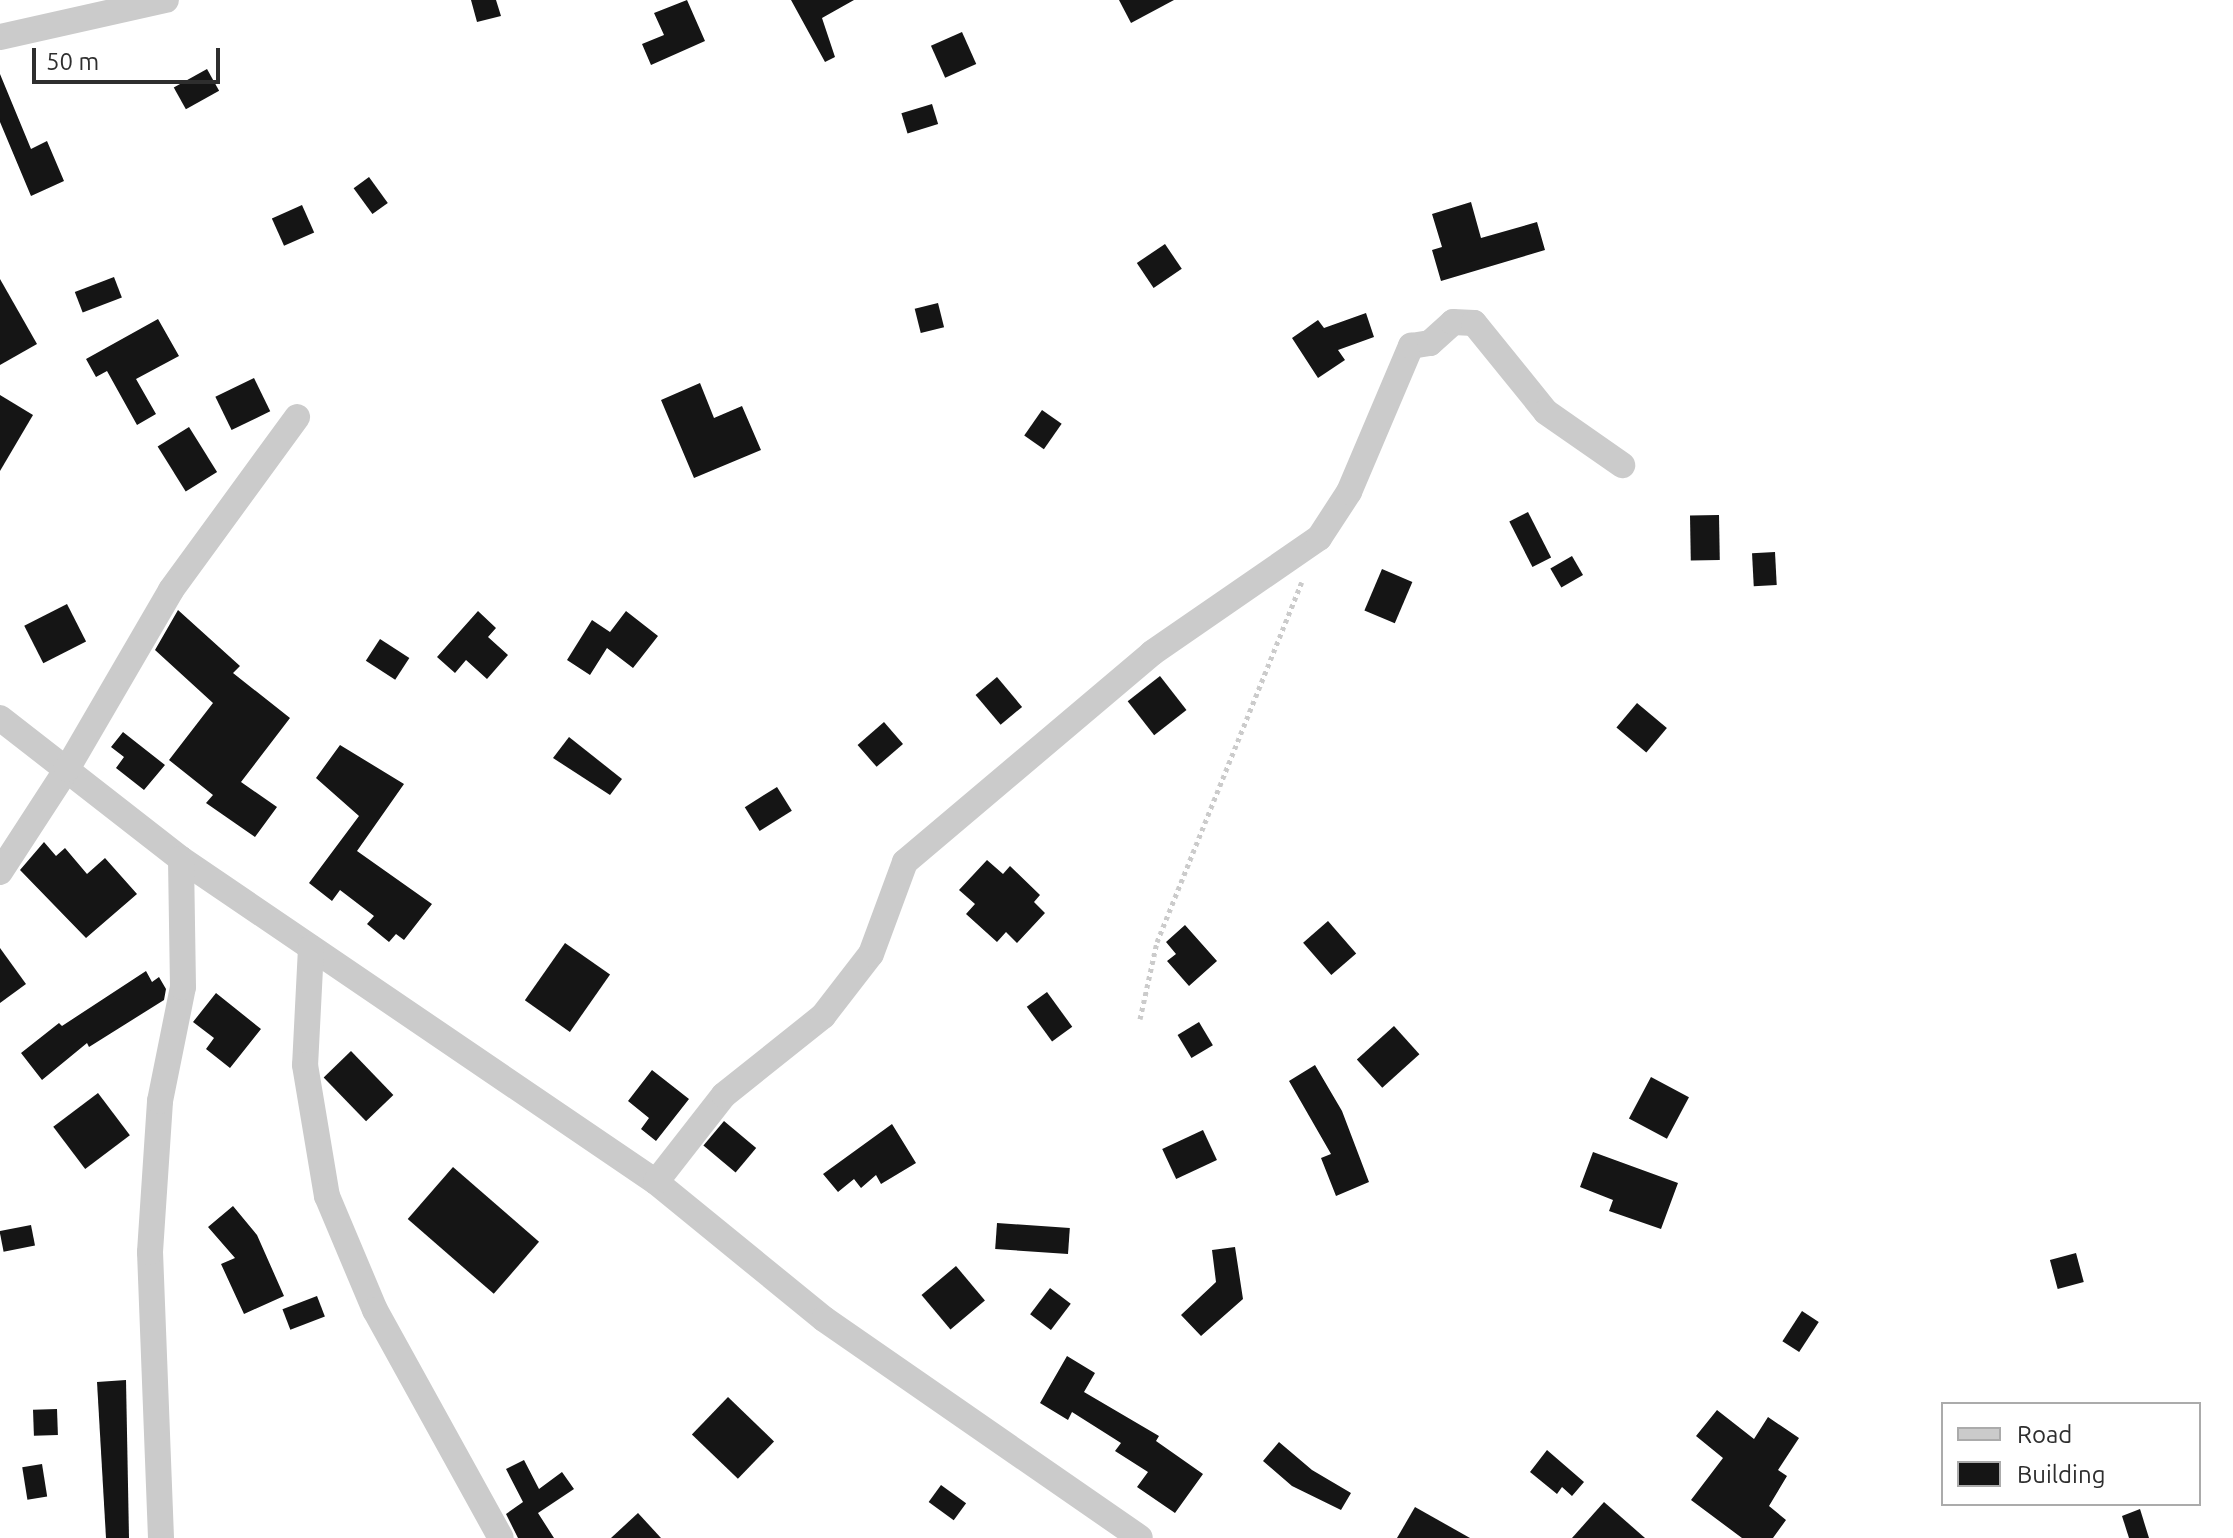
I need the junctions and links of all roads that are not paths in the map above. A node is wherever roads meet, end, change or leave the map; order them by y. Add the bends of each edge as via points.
1 (166, 0) edge
2 (0, 37) edge
3 (297, 417) dead end
4 (1622, 465) dead end
5 (0, 718) edge
6 (67, 769) junction
7 (181, 859) junction
8 (0, 872) edge
9 (311, 948) junction
10 (656, 1182) junction
11 (161, 1538) edge
12 (501, 1538) edge
13 (1140, 1538) edge

1 - 2 street
3 - 6 street via 171,590
4 - 10 street via 1546,412 1474,323 1453,322 1430,343 1411,346 1349,492 1319,538 1152,653 905,862 871,954 823,1016 724,1095
5 - 6 street
6 - 7 street
6 - 8 street
7 - 9 street
7 - 11 street via 183,987 160,1101 150,1252
9 - 10 street
9 - 12 street via 305,1065 327,1196 375,1310
10 - 13 street via 824,1319

